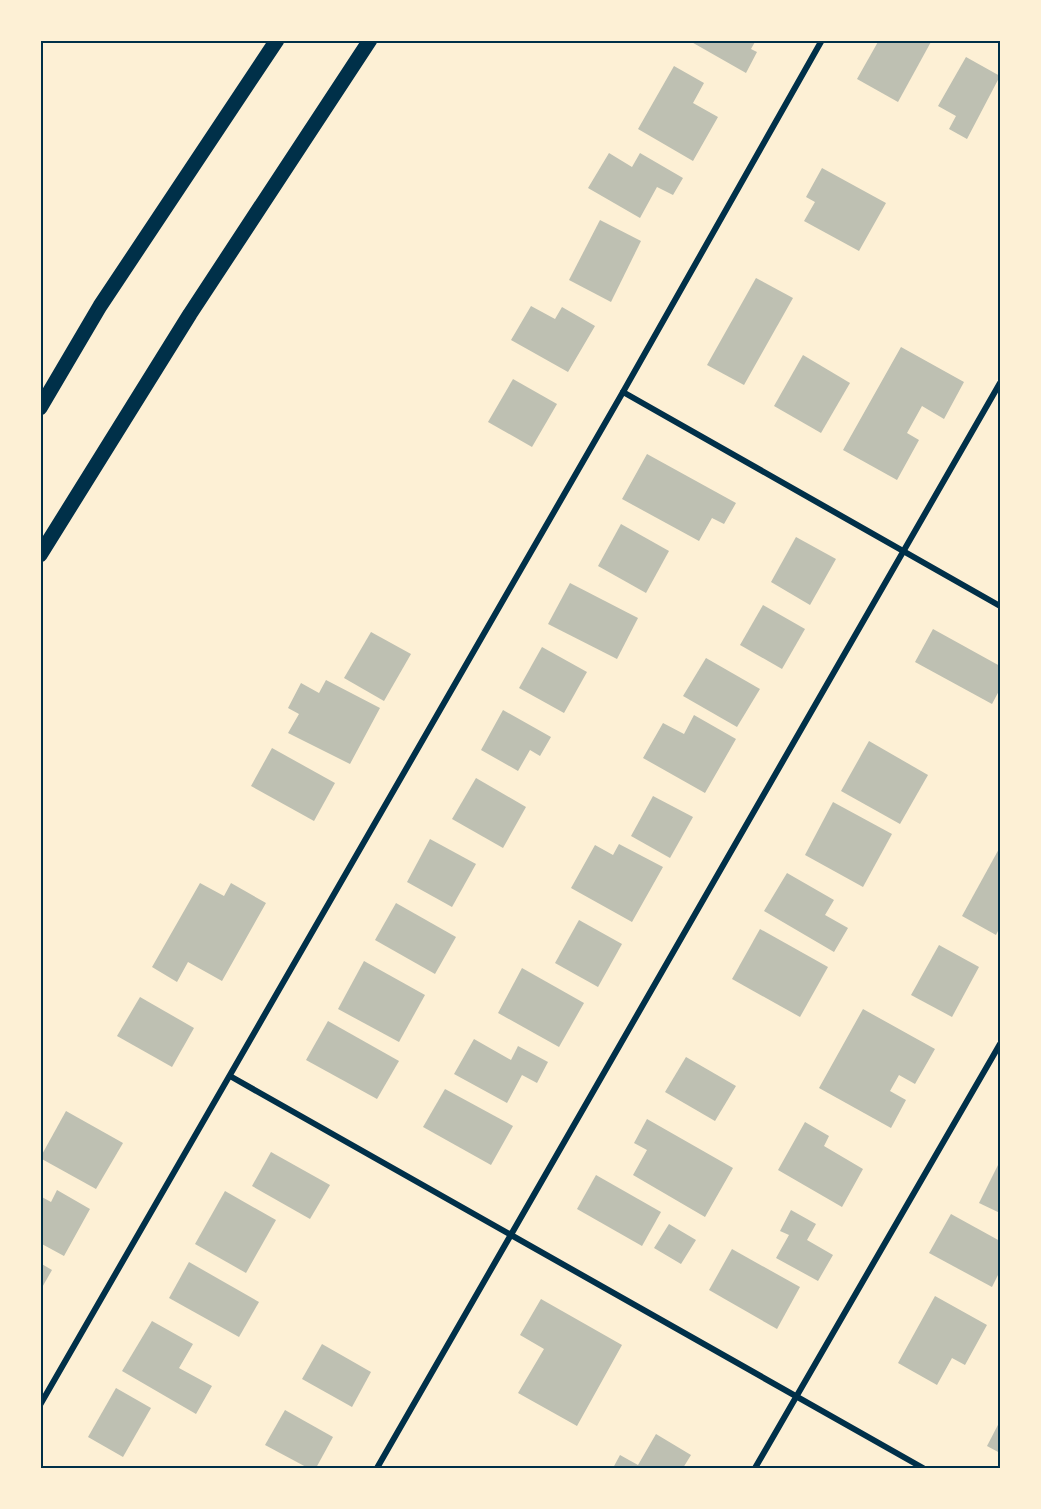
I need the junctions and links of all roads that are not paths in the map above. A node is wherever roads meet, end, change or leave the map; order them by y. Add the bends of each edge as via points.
1 (277, 40) edge
2 (370, 40) edge
3 (822, 40) edge
4 (1000, 383) edge
5 (623, 392) junction
6 (40, 408) edge
7 (904, 552) junction
8 (40, 555) edge
9 (1000, 606) edge
10 (1000, 1044) edge
11 (230, 1076) junction
12 (512, 1236) junction
13 (797, 1397) junction
14 (40, 1405) edge
15 (377, 1468) edge
16 (755, 1468) edge
17 (923, 1468) edge

1 - 6 main road via 100,306
2 - 8 main road via 190,314
3 - 5 street
4 - 7 street
5 - 7 street
5 - 11 street
7 - 9 street
7 - 12 street
10 - 13 street
11 - 12 street
11 - 14 street
12 - 13 street
12 - 15 street
13 - 16 street
13 - 17 street

